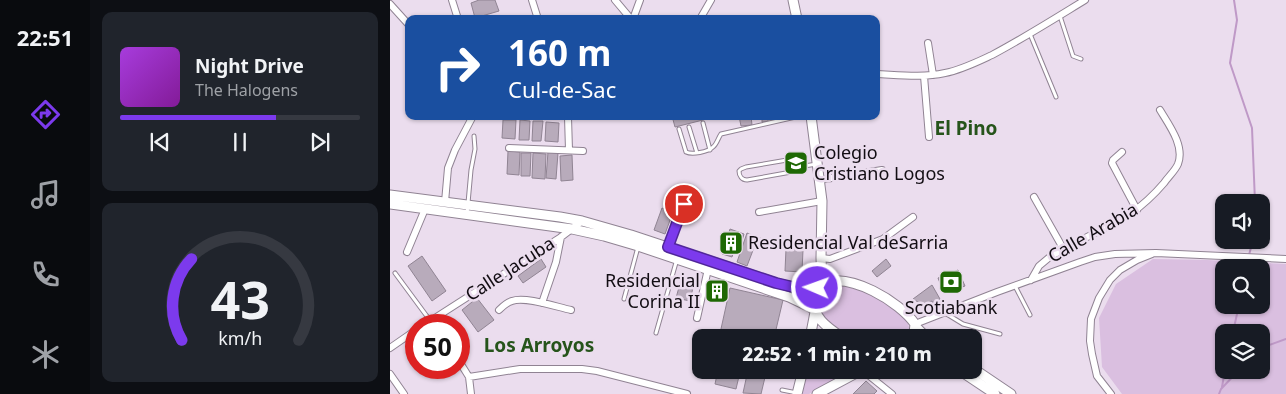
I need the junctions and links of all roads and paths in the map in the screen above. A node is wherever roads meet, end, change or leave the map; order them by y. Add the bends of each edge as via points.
1 (452, 0) edge
2 (532, 0) edge
3 (614, 0) edge
4 (640, 0) edge
5 (711, 0) edge
6 (793, 0) edge
7 (1085, 0) edge
8 (390, 4) edge
9 (457, 15) edge
10 (537, 15) edge
11 (628, 15) edge
12 (634, 15) edge
13 (702, 15) edge
14 (796, 15) edge
15 (1060, 15) junction
16 (405, 21) edge
17 (1030, 34) junction
18 (928, 43) dead end
19 (1081, 59) dead end
20 (880, 74) edge
21 (933, 75) junction
22 (924, 76) junction
23 (1056, 97) dead end
24 (1160, 110) dead end
25 (470, 120) edge
26 (570, 120) edge
27 (782, 120) edge
28 (812, 120) edge
29 (703, 123) dead end
30 (689, 126) dead end
31 (679, 129) dead end
32 (474, 136) dead end
33 (929, 138) dead end
34 (509, 148) dead end
35 (569, 150) junction
36 (710, 150) junction
37 (583, 151) dead end
38 (1122, 152) dead end
39 (697, 153) junction
40 (817, 164) junction
41 (804, 166) junction
42 (882, 170) dead end
43 (819, 180) junction
44 (390, 195) edge
45 (1034, 197) dead end
46 (822, 201) junction
47 (409, 202) junction
48 (445, 202) junction
49 (390, 204) edge
50 (684, 204) dead end
51 (468, 205) junction
52 (425, 209) junction
53 (1137, 210) junction
54 (759, 212) dead end
55 (467, 215) junction
56 (913, 217) dead end
57 (582, 221) junction
58 (572, 229) junction
59 (561, 237) junction
60 (639, 242) junction
61 (668, 247) junction
62 (1064, 250) junction
63 (407, 252) dead end
64 (1156, 253) junction
65 (821, 258) junction
66 (677, 259) junction
67 (1286, 259) edge
68 (708, 269) junction
69 (395, 273) dead end
70 (1030, 281) junction
71 (820, 286) junction
72 (1014, 286) junction
73 (624, 299) dead end
74 (542, 303) junction
75 (499, 310) dead end
76 (571, 310) dead end
77 (815, 311) junction
78 (944, 312) junction
79 (425, 314) edge
80 (445, 314) edge
81 (1030, 316) dead end
82 (697, 318) dead end
83 (916, 325) junction
84 (812, 329) edge
85 (831, 329) edge
86 (915, 329) edge
87 (919, 329) edge
88 (656, 333) dead end
89 (1000, 334) dead end
90 (405, 338) edge
91 (390, 348) edge
92 (390, 374) edge
93 (982, 374) edge
94 (470, 378) joint
95 (801, 379) edge
96 (845, 379) edge
97 (873, 379) edge
98 (972, 379) edge
99 (782, 390) dead end
100 (404, 394) edge
101 (471, 394) edge
102 (687, 394) edge
103 (797, 394) edge
104 (817, 394) edge
105 (892, 394) edge
106 (995, 394) edge
107 (1011, 394) edge
108 (1111, 394) edge

1 - 9 street
2 - 10 street
3 - 11 street
4 - 12 street
5 - 13 street
6 - 14 main road
7 - 15 street
8 - 16 street
15 - 17 street
15 - 19 lane via 1073,56
17 - 21 street via 960,69
17 - 23 lane
18 - 21 street
20 - 22 street
21 - 22 street
22 - 33 street
24 - 53 street, Calle Arabia via 1170,125 1180,156 1176,168
25 - 48 street via 448,168
26 - 35 street
27 - 36 lane via 721,134
28 - 40 main road
29 - 36 lane
30 - 39 lane
31 - 39 lane via 686,152
32 - 51 lane
34 - 35 street
35 - 37 street
36 - 39 lane
38 - 53 street via 1112,163
40 - 41 lane
40 - 43 main road
41 - 41 lane via 793,159 746,167 739,174 747,180 797,171
42 - 43 street
43 - 46 main road
44 - 47 main road
45 - 62 street
46 - 54 street
46 - 65 main road
47 - 48 main road
47 - 49 main road
47 - 52 main road
48 - 51 main road
50 - 61 street
51 - 55 lane
51 - 57 main road
52 - 55 main road
52 - 63 street
53 - 62 street, Calle Arabia
55 - 58 main road
56 - 65 street via 884,239 830,259
57 - 58 street, Calle Jacuba
57 - 60 main road
58 - 59 street, Calle Jacuba
58 - 60 main road
59 - 74 street
59 - 80 street, Calle Jacuba
60 - 61 main road
60 - 66 main road
60 - 73 lane
61 - 71 main road via 776,283 793,287
62 - 70 street, Calle Arabia via 1042,262
64 - 67 street
64 - 70 street via 1095,257
64 - 108 street via 1120,270 1110,280 1092,314 1090,330 1097,376
65 - 71 main road
66 - 68 main road
66 - 88 lane
68 - 77 main road via 789,296
68 - 82 street
69 - 79 lane
70 - 72 street
71 - 77 main road via 814,294
71 - 83 main road via 840,282 867,288 900,307
72 - 78 street
72 - 81 lane
74 - 75 street via 519,299 510,301
74 - 76 street
77 - 84 main road
77 - 85 main road
78 - 83 street
78 - 89 lane via 963,324
83 - 86 main road
83 - 87 main road
90 - 91 street
92 - 100 street
93 - 107 main road
94 - 101 street
94 - 102 street via 520,369 582,369
95 - 103 main road
96 - 104 main road
97 - 105 street
98 - 106 main road
99 - 103 lane

